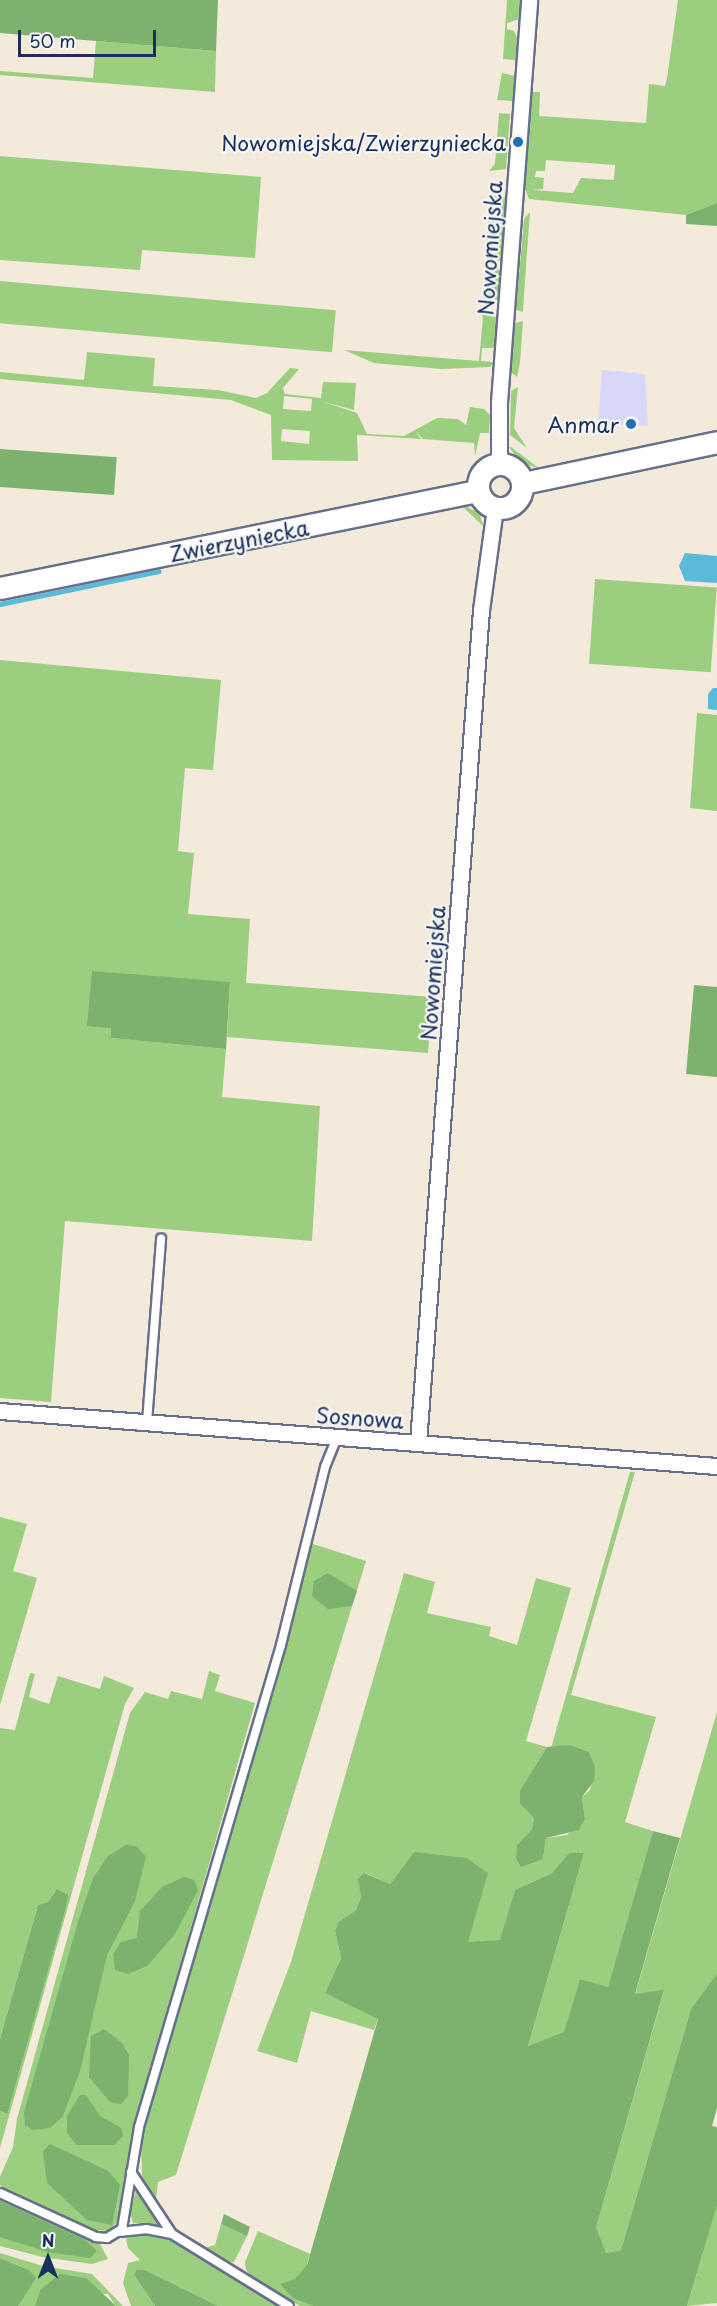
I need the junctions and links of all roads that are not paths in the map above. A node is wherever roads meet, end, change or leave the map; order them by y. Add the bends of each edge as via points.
1 (529, 0) edge
2 (717, 442) edge
3 (499, 463) junction
4 (523, 483) junction
5 (478, 491) junction
6 (495, 508) junction
7 (0, 588) edge
8 (161, 1239) dead end
9 (0, 1411) edge
10 (147, 1422) junction
11 (337, 1437) junction
12 (418, 1443) junction
13 (717, 1466) edge
14 (131, 2172) junction
15 (0, 2193) edge
16 (119, 2232) junction
17 (172, 2234) junction
18 (289, 2306) edge

1 - 3 street, Nowomiejska via 499,402
2 - 4 street
3 - 4 street via 516,469
3 - 5 street via 483,471
4 - 6 street via 517,501 505,508
5 - 6 street via 485,503
5 - 7 street, Zwierzyniecka
6 - 12 street, Nowomiejska via 477,669
8 - 10 lane
9 - 10 street, Sosnowa
10 - 11 street, Sosnowa
11 - 12 street, Sosnowa
11 - 14 lane via 325,1467 281,1645 139,2127
12 - 13 street, Sosnowa
14 - 16 lane
14 - 17 lane
15 - 16 lane via 96,2237
16 - 17 lane via 140,2228
17 - 18 lane

